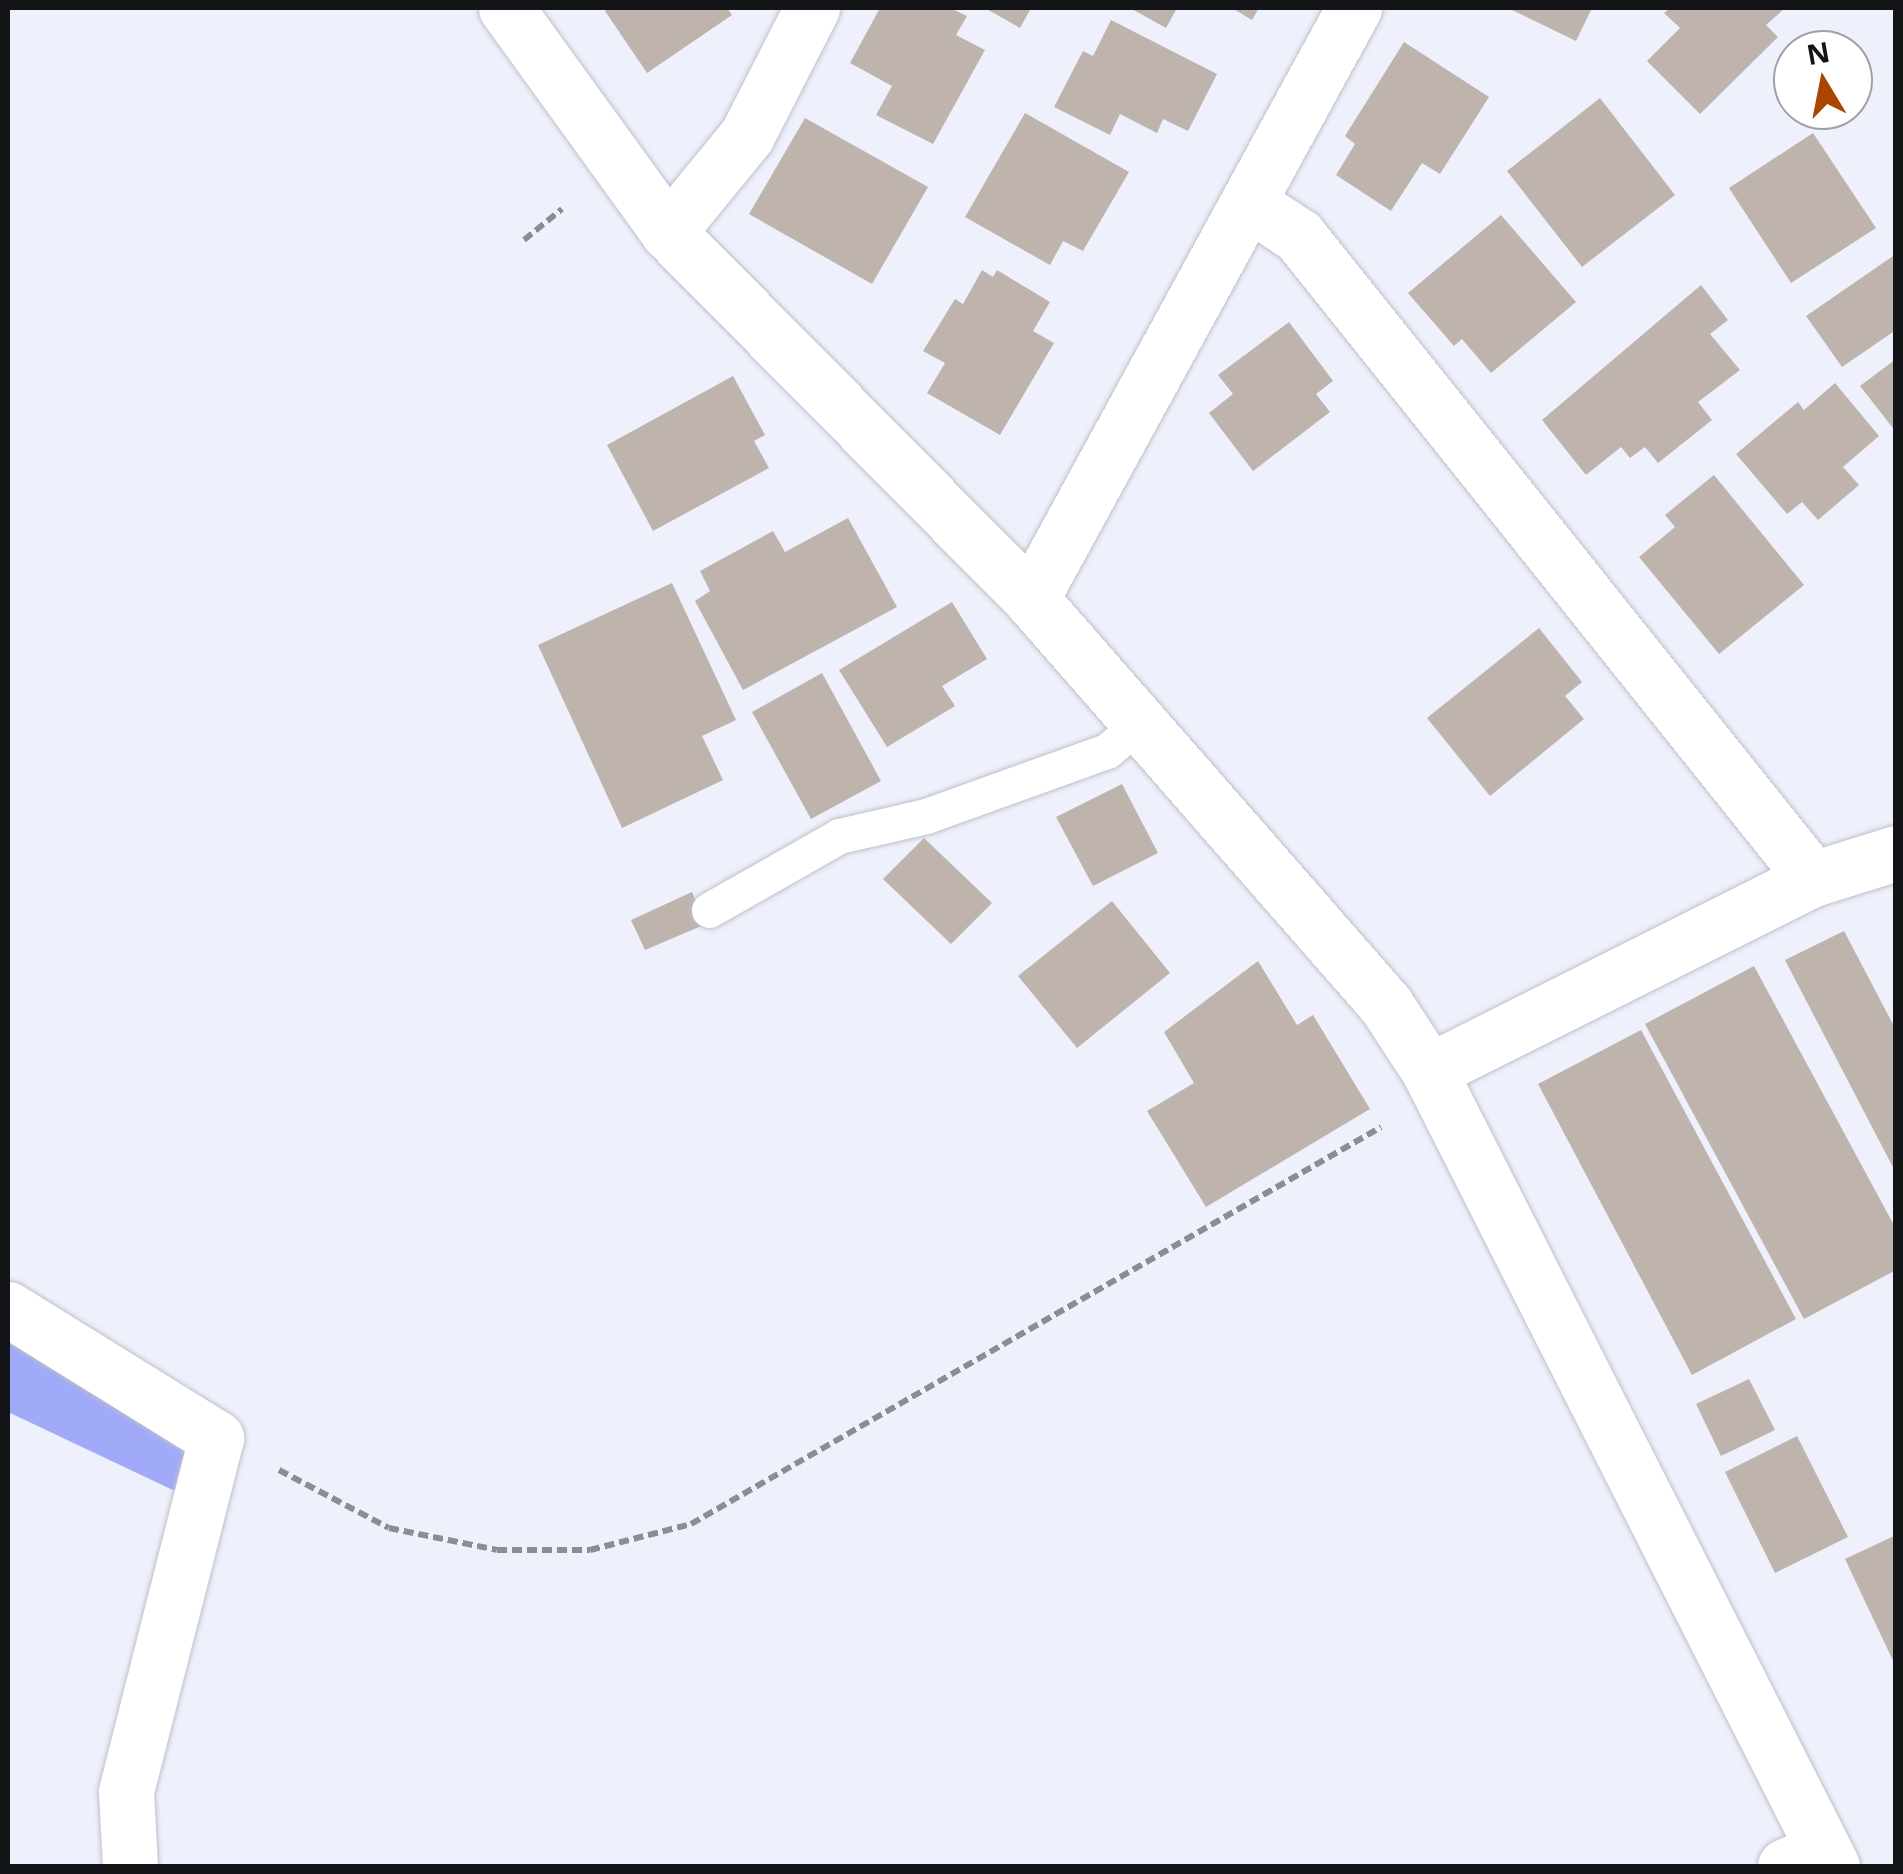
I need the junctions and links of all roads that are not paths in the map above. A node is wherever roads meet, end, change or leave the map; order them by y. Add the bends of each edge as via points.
1 (506, 8) edge
2 (812, 8) edge
3 (1354, 8) edge
4 (1249, 203) junction
5 (668, 232) junction
6 (1031, 599) junction
7 (1137, 726) junction
8 (1896, 854) edge
9 (1814, 878) junction
10 (709, 910) dead end
11 (1435, 1083) junction
12 (8, 1309) edge
13 (1813, 1861) edge
14 (130, 1866) edge

1 - 5 street
2 - 5 street via 747,135
3 - 4 street
4 - 6 street
4 - 9 street via 1300,236
5 - 6 street
6 - 7 street
7 - 10 lane via 1107,750 926,816 840,836
7 - 11 street via 1386,1005
8 - 9 street
9 - 11 street
11 - 13 street
12 - 14 street via 216,1438 126,1792

